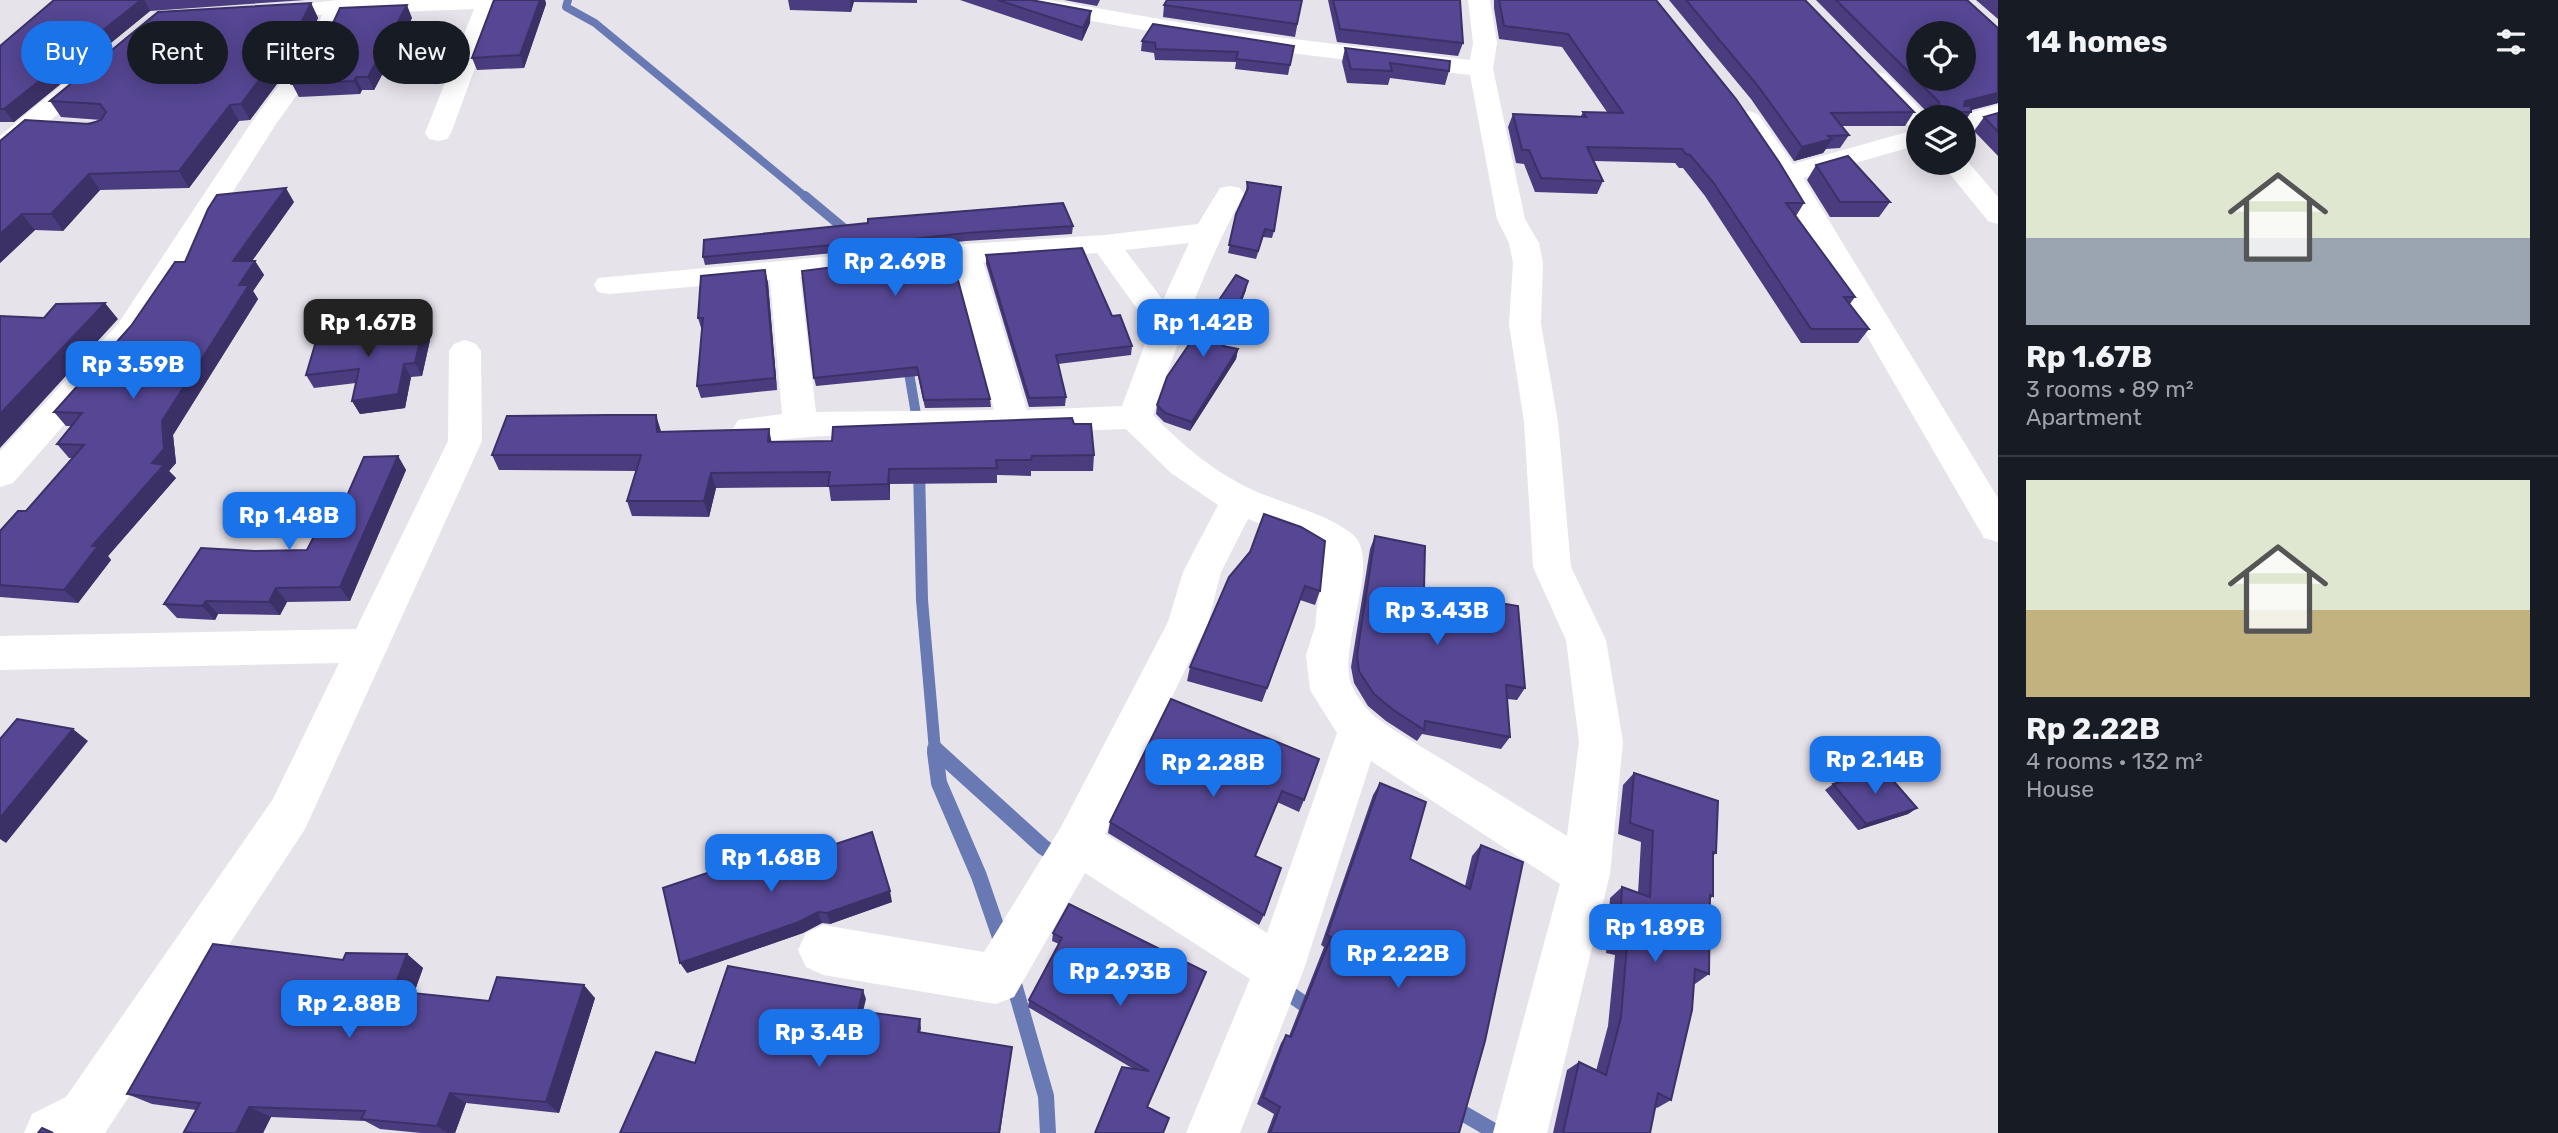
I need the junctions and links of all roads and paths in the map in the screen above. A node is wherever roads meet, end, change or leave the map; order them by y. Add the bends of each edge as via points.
1 (1010, 0) edge
2 (1479, 0) edge
3 (498, 1) edge
4 (337, 7) junction
5 (284, 11) edge
6 (1864, 65) edge
7 (1481, 69) junction
8 (78, 84) edge
9 (1731, 96) edge
10 (1906, 109) edge
11 (1998, 113) edge
12 (1976, 119) edge
13 (28, 125) junction
14 (65, 127) edge
15 (438, 133) dead end
16 (1906, 140) edge
17 (0, 150) edge
18 (1787, 174) junction
19 (1965, 175) edge
20 (1230, 194) dead end
21 (1998, 215) edge
22 (1208, 232) junction
23 (1105, 244) junction
24 (966, 253) junction
25 (898, 259) edge
26 (855, 262) edge
27 (784, 268) junction
28 (609, 285) dead end
29 (1167, 327) junction
30 (465, 351) dead end
31 (1135, 417) junction
32 (1014, 422) junction
33 (800, 424) junction
34 (750, 429) edge
35 (0, 474) edge
36 (1239, 499) junction
37 (1997, 528) edge
38 (368, 646) junction
39 (0, 653) edge
40 (1359, 730) junction
41 (1071, 852) junction
42 (1586, 874) junction
43 (824, 950) dead end
44 (1271, 988) junction
45 (1524, 1119) edge
46 (51, 1133) edge
47 (1213, 1133) edge

1 - 7 street via 1242,40
2 - 7 street via 1485,43
3 - 4 street
3 - 15 street
4 - 5 street
4 - 35 street via 319,47 128,331
6 - 10 street
7 - 42 street via 1509,211 1528,262 1525,324 1541,422 1552,567 1586,640 1601,742
8 - 13 street
9 - 18 street
11 - 12 street
13 - 14 street
13 - 17 street
16 - 18 street
18 - 37 street
19 - 21 street
20 - 22 street
22 - 23 street
22 - 29 street
23 - 24 street
23 - 29 street
24 - 25 street
24 - 32 street
26 - 27 street
27 - 28 street
27 - 33 street
29 - 31 street
30 - 38 street via 465,441
31 - 32 street
31 - 36 street via 1199,478
32 - 33 street
33 - 34 street
36 - 40 street via 1325,535 1342,548 1335,627 1327,655 1331,690
36 - 41 street via 1202,572 1188,623
38 - 39 street
38 - 46 street via 289,814 85,1116
40 - 42 street
40 - 44 street
41 - 43 street via 1008,958
41 - 44 street
42 - 45 street
44 - 47 street

